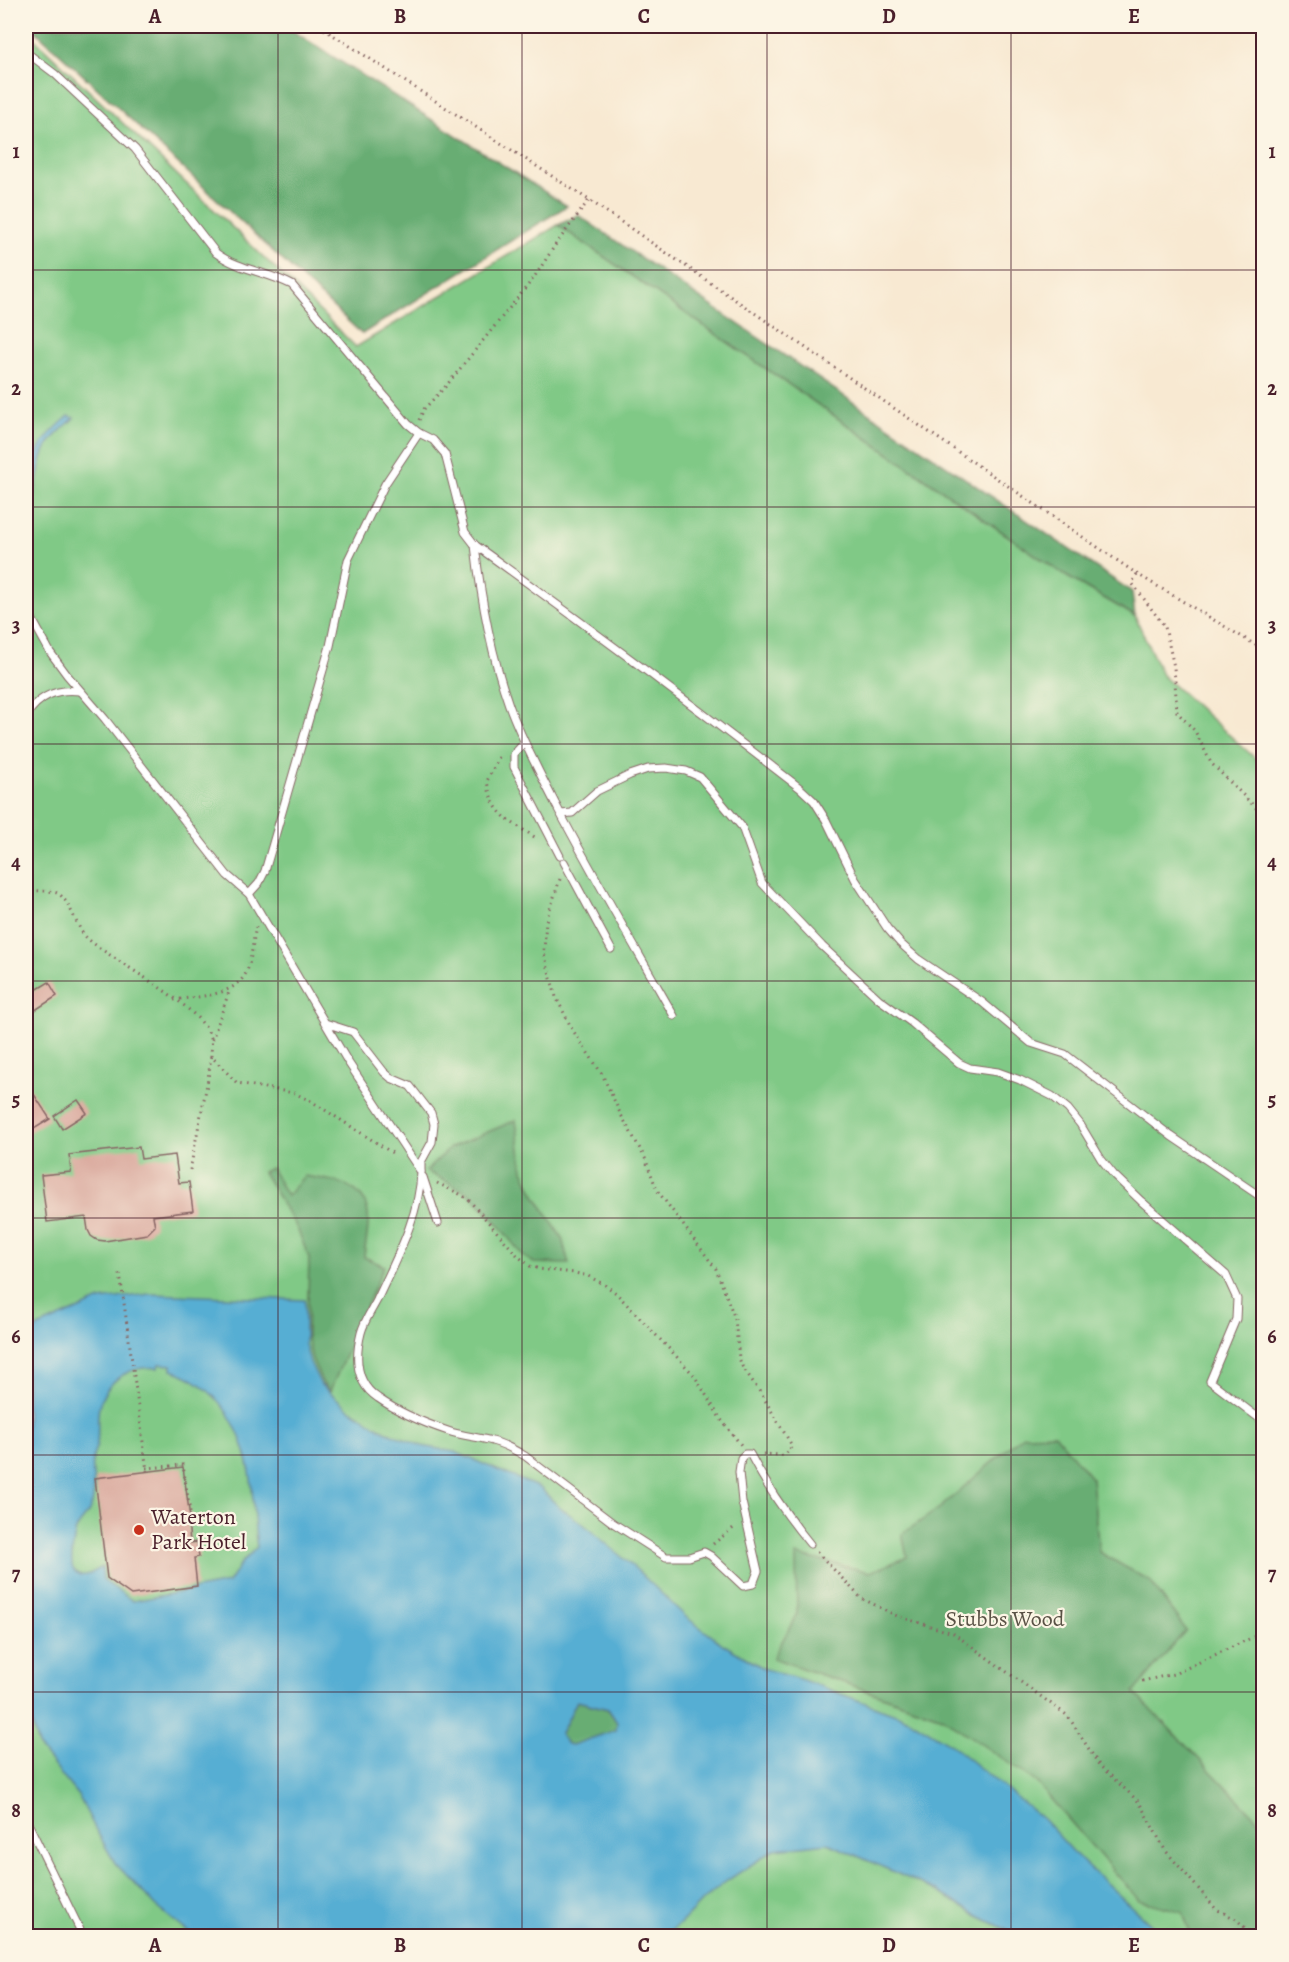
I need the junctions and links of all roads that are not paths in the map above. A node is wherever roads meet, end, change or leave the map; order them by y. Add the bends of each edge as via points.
1 (26, 51) edge
2 (417, 432) junction
3 (475, 545) junction
4 (26, 608) edge
5 (80, 691) junction
6 (26, 716) edge
7 (524, 743) junction
8 (561, 814) junction
9 (249, 894) junction
10 (611, 949) dead end
11 (674, 1016) dead end
12 (325, 1023) junction
13 (422, 1172) junction
14 (1263, 1199) edge
15 (438, 1223) dead end
16 (1263, 1422) edge
17 (810, 1544) road end
18 (26, 1819) edge
19 (83, 1936) edge

1 - 2 lane via 135,148 216,253 292,285
2 - 3 lane via 433,440 445,454 465,532
2 - 9 lane via 385,484 348,560 330,646 265,871
3 - 7 lane via 497,669
3 - 14 lane via 654,675 814,801 855,879 887,928 918,959 982,1002 1031,1043 1065,1053 1171,1136
4 - 5 lane via 50,652
5 - 6 lane via 47,694
5 - 9 lane via 227,875
7 - 8 lane
7 - 10 lane via 514,754 514,767
8 - 11 lane
8 - 16 lane via 572,813 597,790 648,769 686,771 699,777 742,827 762,883 822,946 879,999 959,1063 1020,1080 1068,1109 1114,1175 1226,1275 1237,1299 1236,1319 1210,1381
9 - 12 lane
12 - 13 lane
12 - 13 lane via 353,1032 384,1072 410,1086 431,1113 432,1142 421,1162
13 - 15 lane
13 - 17 lane via 411,1224 361,1331 357,1364 361,1380 377,1398 449,1431 493,1441 525,1456 613,1523 666,1557 689,1557 704,1552 743,1586 753,1584 758,1571 745,1519 740,1462 742,1455 750,1454 785,1514
18 - 19 lane

